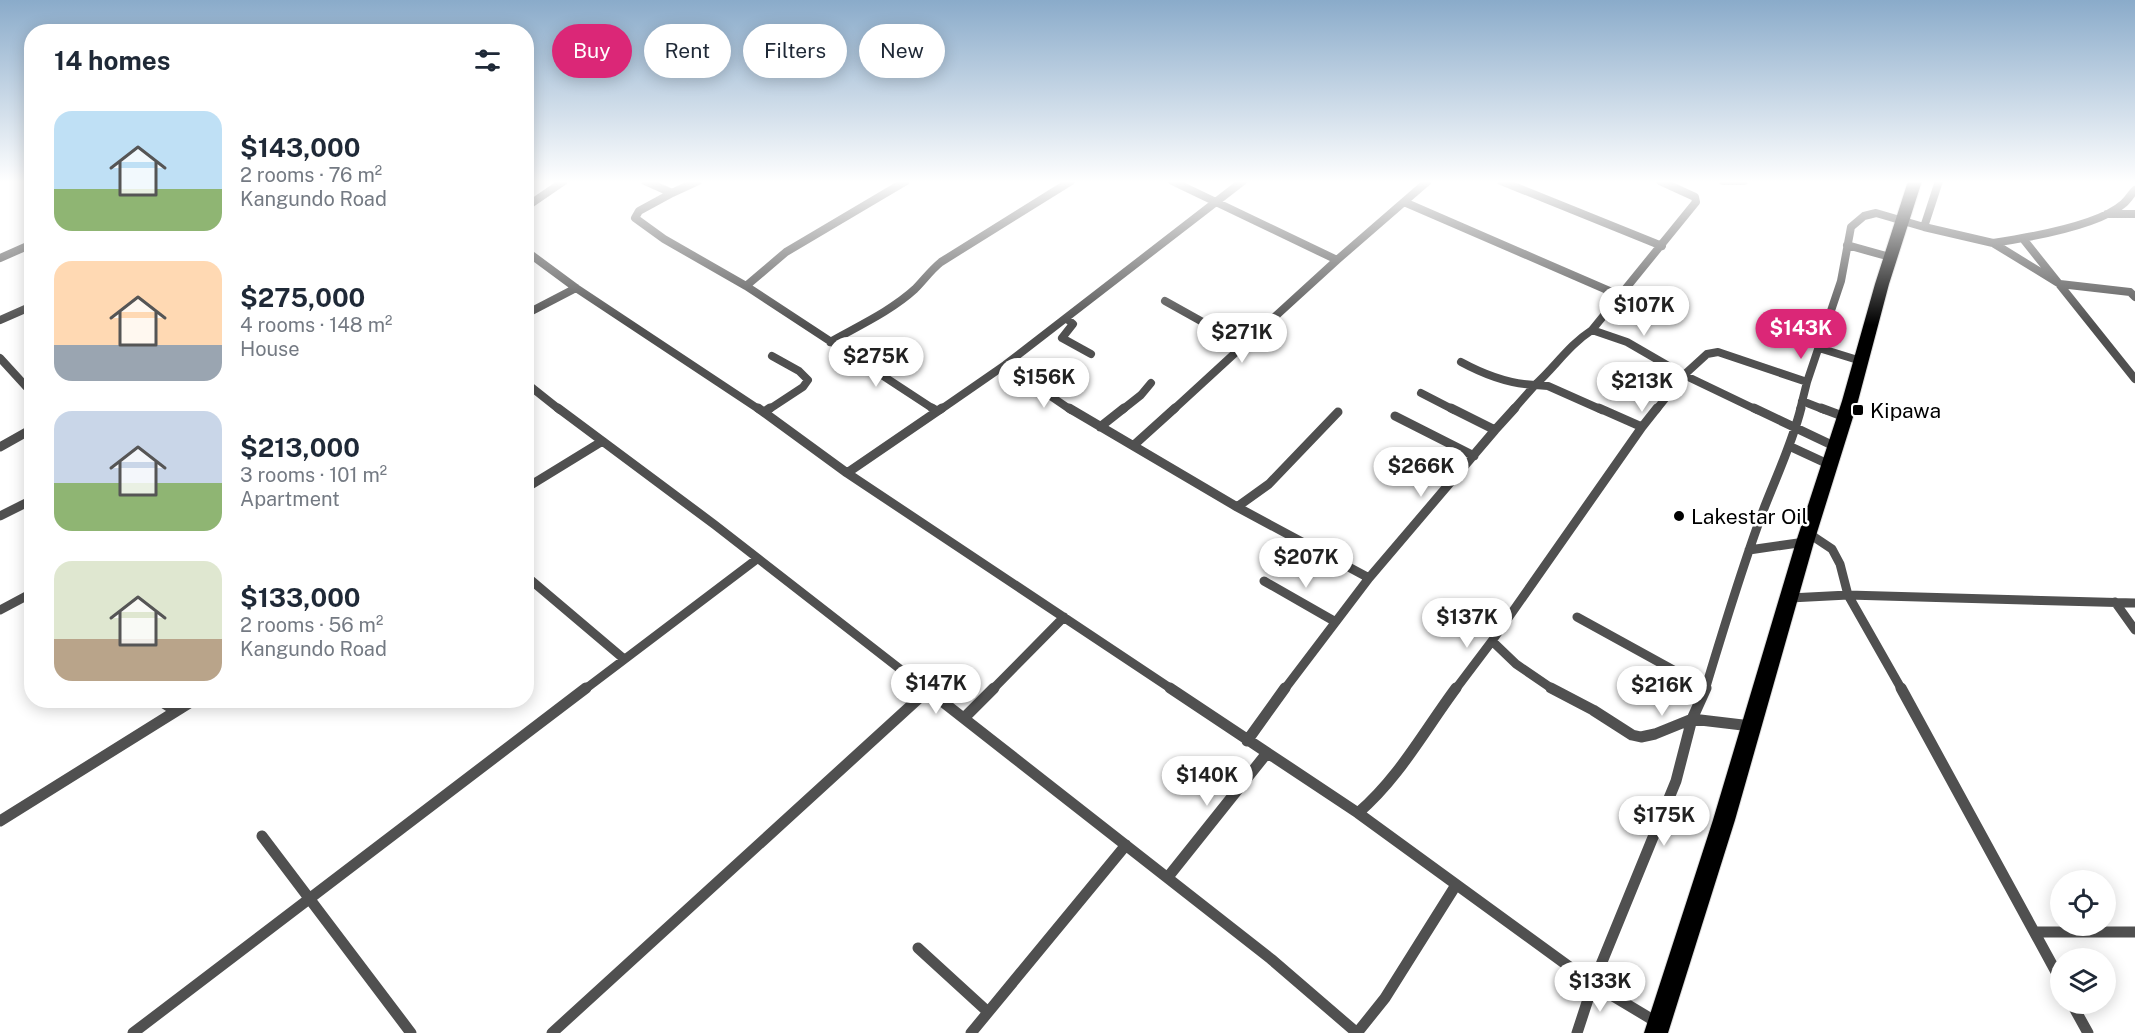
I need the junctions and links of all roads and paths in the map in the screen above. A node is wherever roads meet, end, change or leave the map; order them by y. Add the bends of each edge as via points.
1 (650, 229) edge
2 (825, 229) edge
3 (993, 229) edge
4 (1179, 229) edge
5 (1272, 229) edge
6 (1373, 229) edge
7 (1467, 229) edge
8 (1620, 229) edge
9 (1675, 229) edge
10 (1851, 229) edge
11 (1899, 229) edge
12 (1934, 229) edge
13 (2056, 229) edge
14 (2024, 240) junction
15 (1993, 243) junction
16 (1847, 245) junction
17 (1662, 246) junction
18 (24, 248) edge
19 (1890, 257) junction
20 (0, 258) edge
21 (534, 258) edge
22 (534, 259) edge
23 (537, 260) junction
24 (1337, 260) junction
25 (2060, 284) junction
26 (746, 286) junction
27 (576, 288) junction
28 (1621, 296) junction
29 (2135, 297) edge
30 (1165, 301) dead end
31 (24, 310) edge
32 (534, 311) edge
33 (1066, 318) junction
34 (0, 320) edge
35 (1592, 330) junction
36 (830, 342) junction
37 (1246, 343) junction
38 (1819, 348) junction
39 (1091, 354) dead end
40 (772, 356) dead end
41 (0, 358) edge
42 (1861, 361) junction
43 (1461, 362) dead end
44 (1005, 365) junction
45 (1684, 375) junction
46 (2135, 379) edge
47 (1807, 382) junction
48 (1151, 383) dead end
49 (24, 384) edge
50 (1535, 385) junction
51 (534, 389) edge
52 (1421, 393) dead end
53 (1802, 401) junction
54 (937, 411) junction
55 (764, 412) junction
56 (1338, 412) dead end
57 (1395, 416) dead end
58 (1845, 417) junction
59 (1100, 427) junction
60 (1642, 427) junction
61 (1796, 427) junction
62 (1495, 429) junction
63 (24, 434) edge
64 (601, 442) junction
65 (1134, 445) junction
66 (1789, 446) junction
67 (0, 447) edge
68 (1474, 456) junction
69 (1833, 456) junction
70 (848, 473) junction
71 (534, 483) edge
72 (24, 504) edge
73 (1237, 507) junction
74 (0, 516) edge
75 (1807, 538) junction
76 (1749, 550) junction
77 (757, 559) junction
78 (1369, 579) junction
79 (1264, 581) dead end
80 (534, 583) edge
81 (1848, 595) junction
82 (24, 597) edge
83 (1790, 598) junction
84 (2115, 603) junction
85 (2135, 603) edge
86 (0, 610) edge
87 (1064, 617) junction
88 (1577, 617) dead end
89 (1334, 621) junction
90 (2135, 630) edge
91 (1492, 641) junction
92 (624, 659) junction
93 (1706, 688) junction
94 (928, 690) junction
95 (171, 708) edge
96 (181, 708) edge
97 (176, 711) junction
98 (964, 718) junction
99 (1692, 719) junction
100 (1751, 726) junction
101 (1247, 741) junction
102 (1267, 753) junction
103 (1358, 813) junction
104 (0, 821) edge
105 (261, 836) dead end
106 (1126, 845) junction
107 (1168, 877) junction
108 (1456, 885) junction
109 (308, 899) junction
110 (2036, 932) junction
111 (2135, 932) edge
112 (918, 948) dead end
113 (2050, 959) edge
114 (1593, 984) junction
115 (988, 1012) junction
116 (2078, 1014) edge
117 (1657, 1028) edge
118 (134, 1033) edge
119 (411, 1033) edge
120 (552, 1033) edge
121 (971, 1033) edge
122 (1357, 1033) edge
123 (1577, 1033) edge
124 (2088, 1033) edge

1 - 26 street
2 - 26 street via 786,252
3 - 36 street via 949,256 896,303
4 - 33 street
5 - 24 street
6 - 24 street
7 - 28 street
8 - 17 street
9 - 17 street
10 - 16 street
11 - 19 highway
12 - 15 street
13 - 14 street
14 - 15 street
14 - 25 street
15 - 25 street
16 - 19 street
16 - 38 street
17 - 28 street
18 - 20 street
19 - 42 highway
21 - 23 street
22 - 23 street
23 - 27 street
24 - 37 street
25 - 29 street via 2130,292
25 - 46 street
26 - 36 street
27 - 32 street
27 - 55 street
28 - 35 street
30 - 37 street
31 - 34 street
33 - 39 street via 1073,324 1062,338
33 - 44 street
35 - 45 street via 1627,342
35 - 50 street via 1574,342
36 - 54 street
37 - 65 street
38 - 42 street
38 - 47 street
40 - 55 street via 808,380
41 - 49 street
42 - 58 highway
43 - 50 street via 1506,382
44 - 54 street
44 - 59 street
45 - 47 street via 1707,354 1718,352
45 - 60 street
45 - 61 street
47 - 53 street
48 - 59 street
50 - 60 street via 1559,389
50 - 62 street
51 - 64 street
52 - 62 street
53 - 58 street
53 - 61 street
54 - 70 street
55 - 70 street
56 - 73 street via 1269,484
57 - 68 street
58 - 69 highway
59 - 65 street
60 - 91 street
61 - 66 street
61 - 69 street
62 - 68 street
63 - 67 street
64 - 71 street
64 - 77 street
65 - 73 street
66 - 69 street
66 - 76 street
68 - 78 street
69 - 75 highway
70 - 87 street
72 - 74 street
73 - 78 street
75 - 76 street
75 - 81 street via 1832,549
75 - 83 highway
76 - 93 street
77 - 92 street
77 - 94 street
78 - 89 street
79 - 89 street
80 - 92 street
81 - 83 street
81 - 84 street
81 - 110 street
82 - 86 street
83 - 100 highway
84 - 85 street
84 - 90 street
87 - 98 street
87 - 101 street
88 - 93 street
89 - 101 street
91 - 99 street via 1545,685 1632,735 1655,734
91 - 103 street via 1412,753 1379,795
92 - 109 street
93 - 99 street
94 - 98 street
94 - 120 street
95 - 97 street
96 - 97 street
97 - 104 street
98 - 106 street
99 - 100 street
99 - 114 street via 1676,781
100 - 117 highway
101 - 102 street
102 - 103 street
102 - 107 street
103 - 108 street
105 - 109 street
106 - 107 street
106 - 115 street
107 - 122 street via 1271,958
108 - 114 street
108 - 122 street via 1385,998
109 - 118 street
109 - 119 street
110 - 111 street
110 - 113 street
112 - 115 street
114 - 117 street
114 - 123 street
115 - 121 street
116 - 124 street

